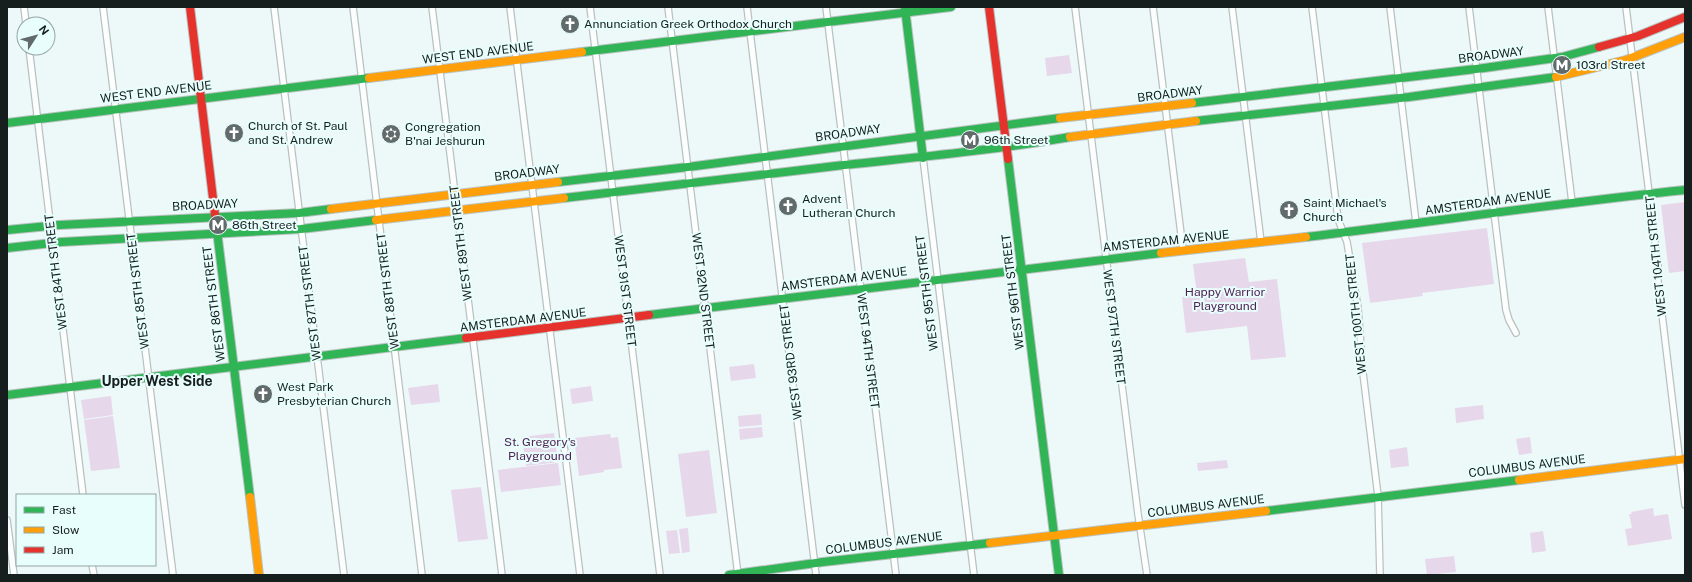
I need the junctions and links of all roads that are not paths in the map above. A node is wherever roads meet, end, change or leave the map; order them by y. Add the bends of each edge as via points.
1 (104, 7) edge
2 (190, 7) edge
3 (274, 7) edge
4 (353, 7) edge
5 (432, 7) edge
6 (510, 7) edge
7 (590, 7) edge
8 (668, 7) edge
9 (747, 7) edge
10 (826, 7) edge
11 (951, 7) edge
12 (989, 7) edge
13 (1075, 7) edge
14 (1153, 7) edge
15 (1232, 7) edge
16 (1312, 7) edge
17 (1390, 7) edge
18 (1469, 7) edge
19 (1548, 7) edge
20 (1626, 7) edge
21 (905, 10) edge
22 (1685, 17) edge
23 (827, 22) junction
24 (750, 32) junction
25 (1685, 37) edge
26 (1630, 38) junction
27 (672, 41) junction
28 (596, 51) junction
29 (30, 56) edge
30 (1554, 58) junction
31 (1632, 58) junction
32 (517, 60) junction
33 (1476, 69) junction
34 (440, 70) junction
35 (1556, 77) junction
36 (1399, 78) junction
37 (362, 79) junction
38 (1321, 88) junction
39 (1478, 88) junction
40 (284, 89) junction
41 (1243, 97) junction
42 (1401, 98) junction
43 (201, 99) junction
44 (1165, 107) junction
45 (1323, 107) junction
46 (116, 109) junction
47 (1088, 115) junction
48 (1245, 115) junction
49 (38, 119) junction
50 (7, 123) edge
51 (1005, 125) junction
52 (1168, 125) junction
53 (1090, 134) junction
54 (920, 136) junction
55 (843, 146) junction
56 (1007, 147) junction
57 (765, 156) junction
58 (923, 158) junction
59 (845, 165) junction
60 (688, 166) junction
61 (611, 175) junction
62 (768, 175) junction
63 (690, 184) junction
64 (532, 185) junction
65 (1685, 190) edge
66 (613, 192) junction
67 (454, 194) junction
68 (1650, 194) junction
69 (534, 202) junction
70 (1572, 202) junction
71 (377, 204) junction
72 (456, 211) junction
73 (299, 213) junction
74 (1494, 214) junction
75 (215, 217) junction
76 (379, 220) junction
77 (130, 221) junction
78 (1416, 224) junction
79 (50, 226) junction
80 (301, 229) junction
81 (7, 230) edge
82 (1342, 232) junction
83 (217, 233) junction
84 (132, 238) junction
85 (52, 242) junction
86 (1261, 242) junction
87 (7, 248) edge
88 (1183, 250) junction
89 (1105, 260) junction
90 (1022, 270) junction
91 (938, 280) junction
92 (861, 289) junction
93 (783, 299) junction
94 (705, 309) junction
95 (629, 319) junction
96 (550, 328) junction
97 (1516, 333) dead end
98 (472, 338) junction
99 (394, 347) junction
100 (317, 357) junction
101 (234, 367) junction
102 (149, 378) junction
103 (70, 387) junction
104 (7, 395) edge
105 (1682, 460) edge
106 (83, 494) edge
107 (1378, 496) junction
108 (1685, 506) edge
109 (7, 520) edge
110 (1139, 526) junction
111 (1055, 535) junction
112 (971, 545) junction
113 (894, 555) junction
114 (815, 563) junction
115 (738, 574) edge
116 (14, 575) edge
117 (173, 575) edge
118 (259, 575) edge
119 (344, 575) edge
120 (422, 575) edge
121 (502, 575) edge
122 (580, 575) edge
123 (660, 575) edge
124 (730, 575) edge
125 (816, 575) edge
126 (896, 575) edge
127 (974, 575) edge
128 (1060, 575) edge
129 (1147, 575) edge
130 (1380, 575) edge

1 - 46 street, WEST 85TH STREET
2 - 43 main road, WEST 86TH STREET
3 - 40 street, WEST 87TH STREET
4 - 37 street, WEST 88TH STREET
5 - 34 street, WEST 89TH STREET
6 - 32 street
7 - 28 street, WEST 91ST STREET
8 - 27 street, WEST 92ND STREET
9 - 24 street, WEST 93RD STREET
10 - 23 street, WEST 94TH STREET
11 - 21 main road, WEST END AVENUE
12 - 51 main road, WEST 96TH STREET
13 - 47 street, WEST 97TH STREET
14 - 44 street
15 - 41 street
16 - 38 street, WEST 100TH STREET
17 - 36 street
18 - 33 street
19 - 30 street
20 - 26 street, WEST 104TH STREET
21 - 23 main road, WEST END AVENUE
21 - 54 main road, WEST 95TH STREET
22 - 26 main road, BROADWAY
23 - 24 main road, WEST END AVENUE
23 - 55 street, WEST 94TH STREET
24 - 27 main road, WEST END AVENUE
24 - 57 street, WEST 93RD STREET
25 - 31 main road
26 - 30 main road, BROADWAY
26 - 31 street, WEST 104TH STREET
27 - 28 main road, WEST END AVENUE
27 - 60 street, WEST 92ND STREET
28 - 32 main road, WEST END AVENUE
28 - 61 street, WEST 91ST STREET
29 - 49 street, WEST 84TH STREET
30 - 33 main road, BROADWAY
30 - 35 street
31 - 35 main road
31 - 68 street, WEST 104TH STREET
32 - 34 main road, WEST END AVENUE
32 - 64 street
33 - 36 main road, BROADWAY
33 - 39 street
34 - 37 main road, WEST END AVENUE
34 - 67 street, WEST 89TH STREET
35 - 39 main road
35 - 70 street
36 - 38 main road, BROADWAY
36 - 42 street
37 - 40 main road, WEST END AVENUE
37 - 71 street, WEST 88TH STREET
38 - 41 main road, BROADWAY
38 - 45 street, WEST 100TH STREET
39 - 42 main road
39 - 74 street
40 - 43 main road, WEST END AVENUE
40 - 73 street, WEST 87TH STREET
41 - 44 main road, BROADWAY
41 - 48 street
42 - 45 main road
42 - 78 street
43 - 46 main road, WEST END AVENUE
43 - 75 main road, WEST 86TH STREET
44 - 47 main road, BROADWAY
44 - 52 street
45 - 48 main road
45 - 82 street, WEST 100TH STREET via 1336,212
46 - 49 main road, WEST END AVENUE
46 - 77 street, WEST 85TH STREET
47 - 51 main road, BROADWAY
47 - 53 street, WEST 97TH STREET
48 - 52 main road
48 - 86 street
49 - 50 main road, WEST END AVENUE
49 - 79 street, WEST 84TH STREET
51 - 54 main road, BROADWAY
51 - 56 main road, WEST 96TH STREET
52 - 53 main road
52 - 88 street
53 - 56 main road
53 - 89 street, WEST 97TH STREET
54 - 55 main road, BROADWAY
54 - 58 main road, WEST 95TH STREET
55 - 57 main road, BROADWAY
55 - 59 street, WEST 94TH STREET
56 - 58 main road
56 - 90 main road, WEST 96TH STREET
57 - 60 main road, BROADWAY
57 - 62 street, WEST 93RD STREET
58 - 59 main road
58 - 91 street, WEST 95TH STREET
59 - 62 main road
59 - 92 street, WEST 94TH STREET
60 - 61 main road, BROADWAY
60 - 63 street, WEST 92ND STREET
61 - 64 main road, BROADWAY
61 - 66 street, WEST 91ST STREET
62 - 63 main road
62 - 93 street, WEST 93RD STREET
63 - 66 main road
63 - 94 street, WEST 92ND STREET
64 - 67 main road, BROADWAY
64 - 69 street
65 - 68 main road, AMSTERDAM AVENUE
66 - 69 main road
66 - 95 street, WEST 91ST STREET
67 - 71 main road, BROADWAY
67 - 72 street, WEST 89TH STREET
68 - 70 main road, AMSTERDAM AVENUE
68 - 105 street, WEST 104TH STREET via 1657,273
69 - 72 main road
69 - 96 street
70 - 74 main road, AMSTERDAM AVENUE
71 - 73 main road, BROADWAY
71 - 76 street, WEST 88TH STREET
72 - 76 main road
72 - 98 street, WEST 89TH STREET
73 - 75 main road, BROADWAY
73 - 80 street, WEST 87TH STREET
74 - 78 main road, AMSTERDAM AVENUE
74 - 97 street via 1506,310
75 - 77 main road, BROADWAY
75 - 83 main road, WEST 86TH STREET
76 - 80 main road
76 - 99 street, WEST 88TH STREET
77 - 79 main road, BROADWAY
77 - 84 street, WEST 85TH STREET
78 - 82 main road, AMSTERDAM AVENUE
79 - 81 main road, BROADWAY
79 - 85 street, WEST 84TH STREET
80 - 83 main road
80 - 100 street, WEST 87TH STREET
82 - 86 main road, AMSTERDAM AVENUE
82 - 107 street, WEST 100TH STREET via 1348,242 1358,308 1362,373
83 - 84 main road
83 - 101 main road, WEST 86TH STREET
84 - 85 main road
84 - 102 street, WEST 85TH STREET
85 - 87 main road
85 - 103 street, WEST 84TH STREET
86 - 88 main road, AMSTERDAM AVENUE
88 - 89 main road, AMSTERDAM AVENUE
89 - 90 main road, AMSTERDAM AVENUE
89 - 110 street, WEST 97TH STREET
90 - 91 main road, AMSTERDAM AVENUE
90 - 111 main road, WEST 96TH STREET
91 - 92 main road, AMSTERDAM AVENUE
91 - 112 street, WEST 95TH STREET
92 - 93 main road, AMSTERDAM AVENUE
92 - 113 street, WEST 94TH STREET
93 - 94 main road, AMSTERDAM AVENUE
93 - 114 street, WEST 93RD STREET
94 - 95 main road, AMSTERDAM AVENUE
94 - 115 street, WEST 92ND STREET
95 - 96 main road, AMSTERDAM AVENUE
95 - 123 street, WEST 91ST STREET
96 - 98 main road, AMSTERDAM AVENUE
96 - 122 street
98 - 99 main road, AMSTERDAM AVENUE
98 - 121 street, WEST 89TH STREET
99 - 100 main road, AMSTERDAM AVENUE
99 - 120 street, WEST 88TH STREET
100 - 101 main road, AMSTERDAM AVENUE
100 - 119 street, WEST 87TH STREET
101 - 102 main road, AMSTERDAM AVENUE
101 - 118 main road, WEST 86TH STREET
102 - 103 main road, AMSTERDAM AVENUE
102 - 117 street, WEST 85TH STREET
103 - 104 main road, AMSTERDAM AVENUE
103 - 106 street, WEST 84TH STREET
105 - 107 main road, COLUMBUS AVENUE
105 - 108 street, WEST 104TH STREET
107 - 110 main road, COLUMBUS AVENUE
107 - 130 street, WEST 100TH STREET
109 - 116 street
110 - 111 main road, COLUMBUS AVENUE
110 - 129 street, WEST 97TH STREET
111 - 112 main road, COLUMBUS AVENUE
111 - 128 main road, WEST 96TH STREET
112 - 113 main road, COLUMBUS AVENUE
112 - 127 street, WEST 95TH STREET
113 - 114 main road, COLUMBUS AVENUE
113 - 126 street, WEST 94TH STREET
114 - 115 main road, COLUMBUS AVENUE
114 - 125 street, WEST 93RD STREET
115 - 124 main road, COLUMBUS AVENUE

